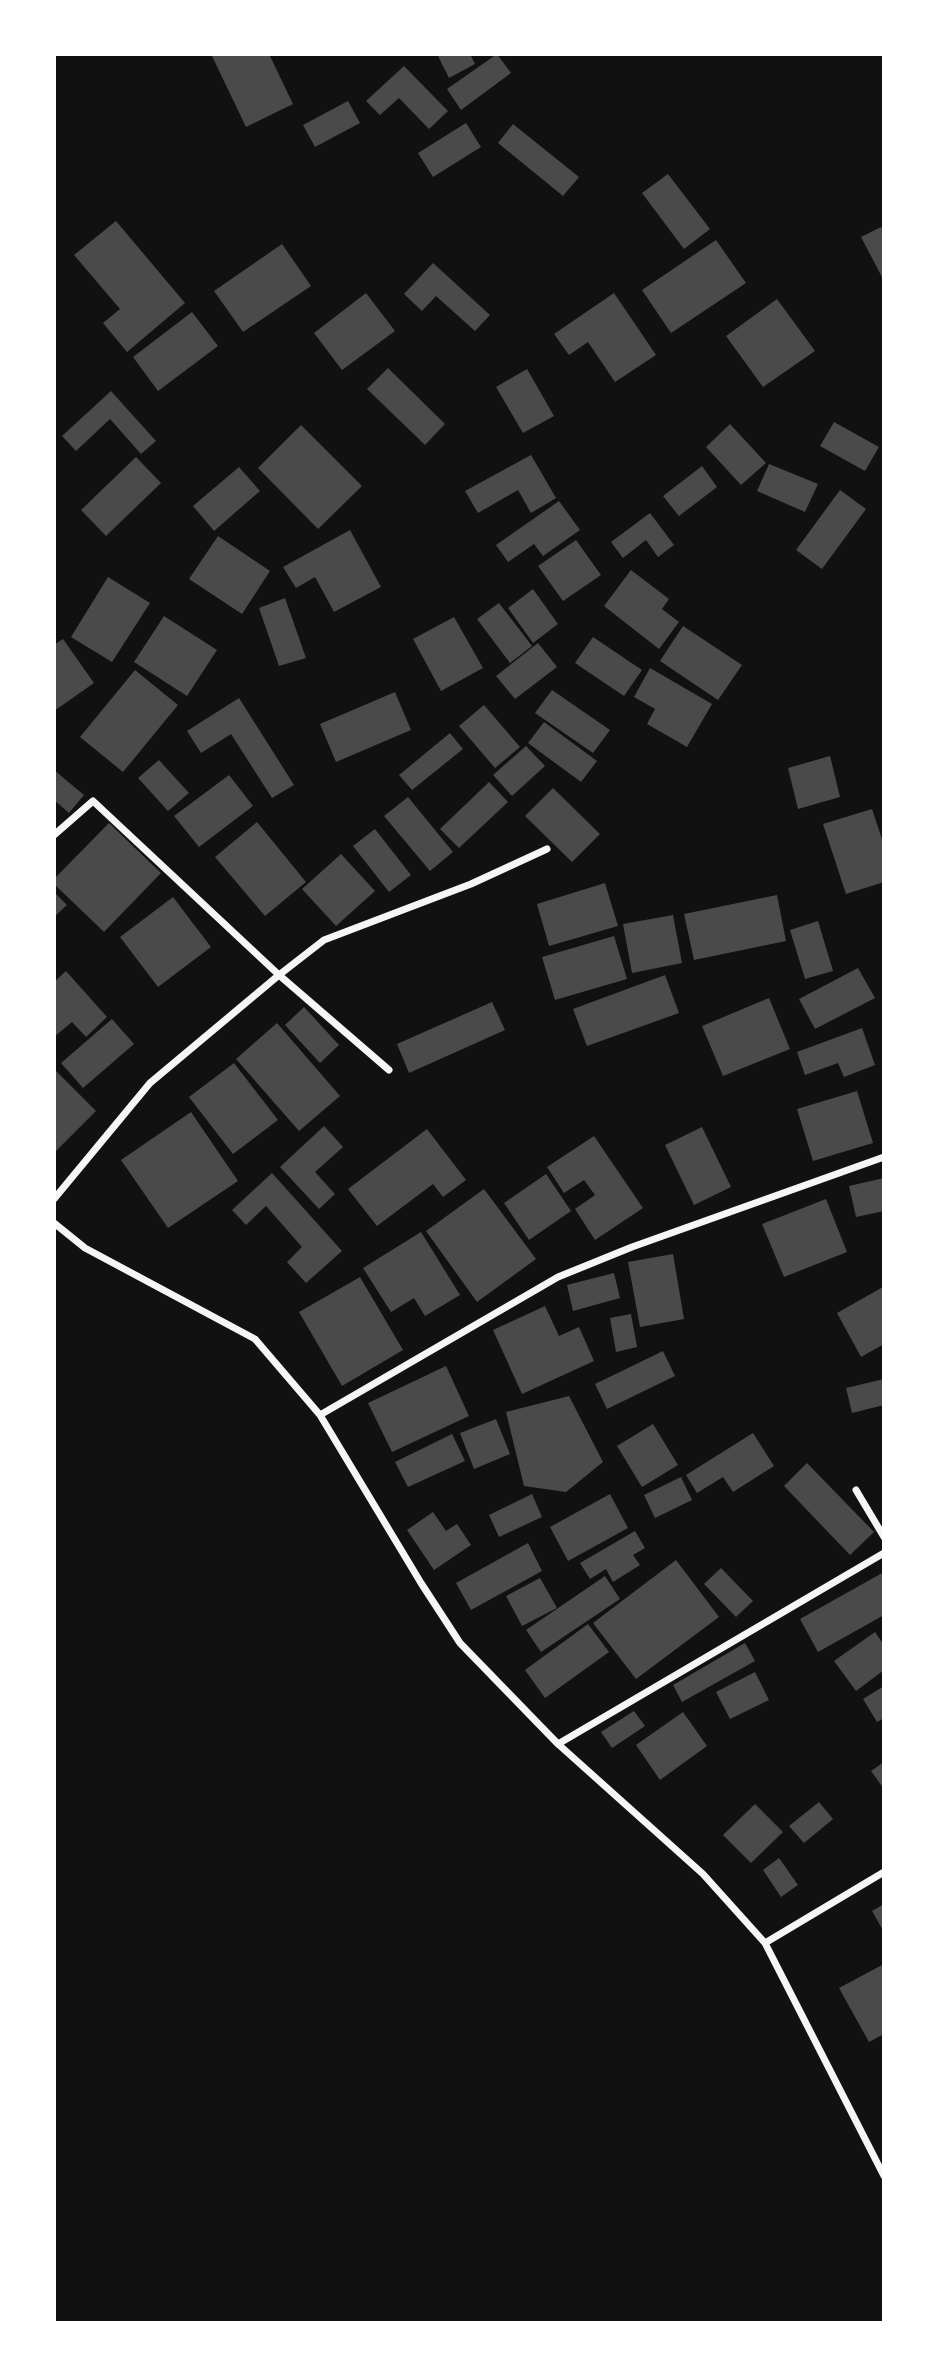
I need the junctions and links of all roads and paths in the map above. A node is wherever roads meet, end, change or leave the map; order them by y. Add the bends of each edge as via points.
1 (54, 835) edge
2 (547, 849) dead end
3 (279, 975) junction
4 (389, 1070) dead end
5 (884, 1157) edge
6 (54, 1199) edge
7 (54, 1223) edge
8 (320, 1415) junction
9 (856, 1490) dead end
10 (884, 1537) edge
11 (884, 1553) edge
12 (558, 1744) junction
13 (884, 1872) edge
14 (765, 1943) junction
15 (884, 2176) edge

1 - 3 street via 93,801
2 - 3 street via 471,884 324,940
3 - 4 street
3 - 6 street via 150,1083
5 - 8 street via 558,1277
7 - 8 street via 85,1248 255,1339
8 - 12 street via 460,1643
9 - 10 street
11 - 12 street
12 - 14 street via 703,1874
13 - 14 street
14 - 15 street

